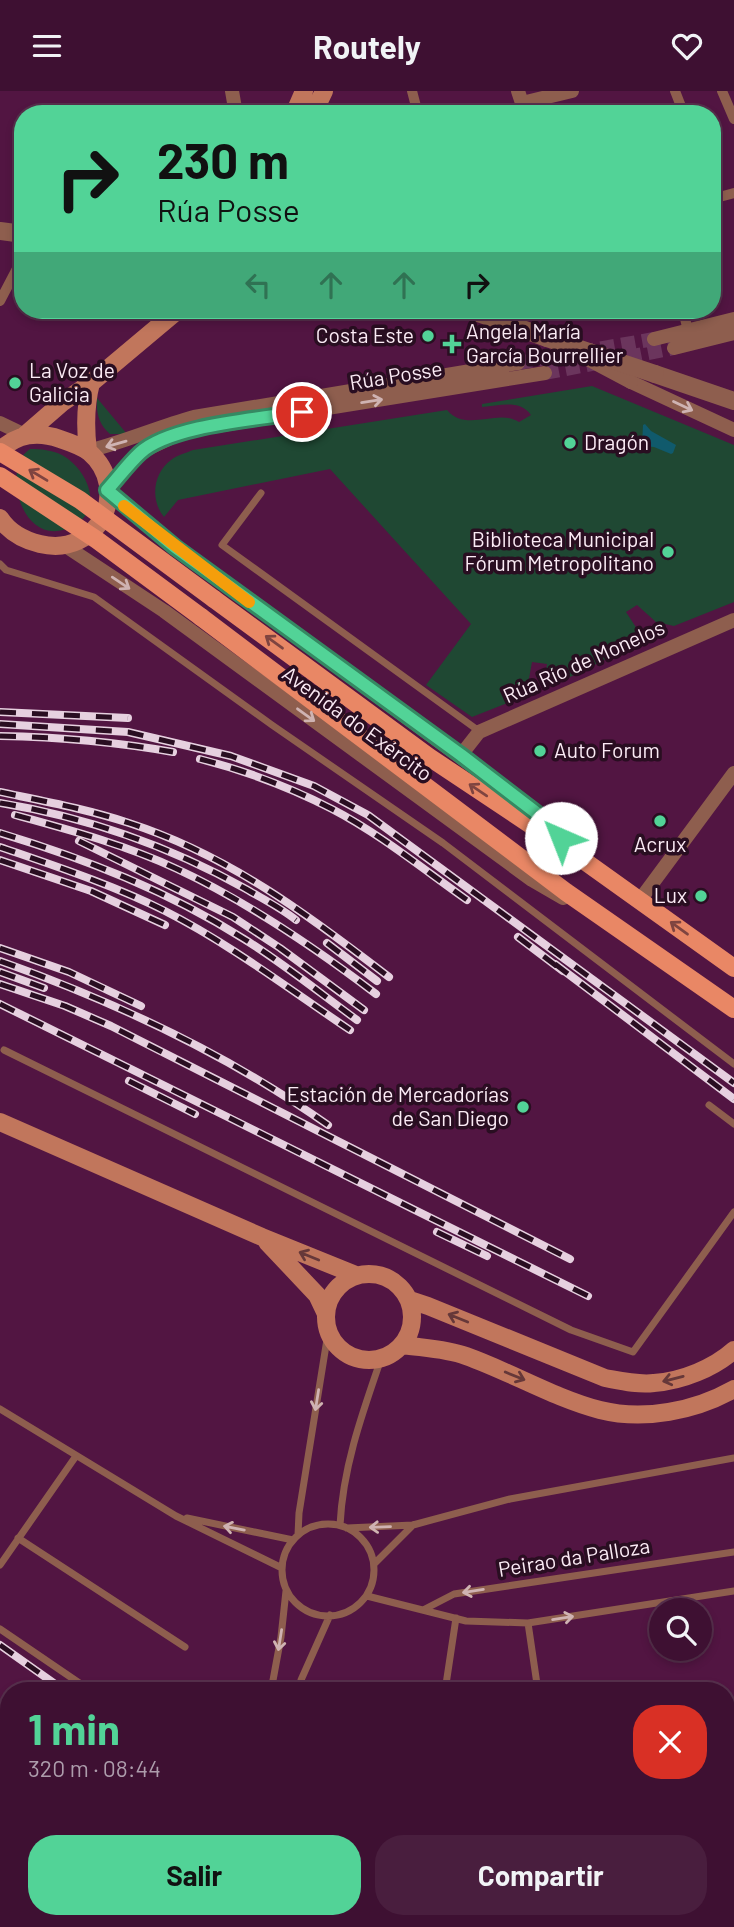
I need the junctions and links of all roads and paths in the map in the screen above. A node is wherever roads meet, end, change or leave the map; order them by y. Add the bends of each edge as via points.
1 (572, 91) edge
2 (722, 91) edge
3 (521, 102) edge
4 (734, 119) edge
5 (14, 274) edge
6 (0, 301) edge
7 (167, 319) edge
8 (495, 319) edge
9 (685, 319) edge
10 (734, 319) edge
11 (688, 331) junction
12 (734, 333) edge
13 (547, 338) junction
14 (654, 339) tunnel mouth
15 (674, 348) tunnel mouth
16 (518, 363) tunnel mouth
17 (545, 373) tunnel mouth
18 (91, 383) junction
19 (734, 401) edge
20 (0, 423) edge
21 (734, 430) edge
22 (25, 435) junction
23 (0, 451) edge
24 (88, 451) junction
25 (0, 476) edge
26 (107, 490) junction
27 (261, 493) dead end
28 (0, 518) edge
29 (64, 545) junction
30 (0, 564) edge
31 (734, 620) edge
32 (479, 732) junction
33 (461, 755) junction
34 (734, 773) edge
35 (576, 855) junction
36 (640, 900) junction
37 (626, 934) junction
38 (734, 968) edge
39 (734, 1009) edge
40 (4, 1050) dead end
41 (734, 1064) edge
42 (709, 1105) dead end
43 (0, 1122) edge
44 (734, 1124) edge
45 (734, 1212) edge
46 (262, 1237) junction
47 (356, 1275) junction
48 (410, 1300) junction
49 (326, 1314) junction
50 (328, 1333) junction
51 (403, 1345) junction
52 (734, 1350) edge
53 (381, 1359) junction
54 (734, 1388) edge
55 (0, 1409) edge
56 (76, 1456) junction
57 (734, 1458) edge
58 (176, 1516) junction
59 (413, 1525) junction
60 (344, 1527) junction
61 (295, 1537) junction
62 (18, 1538) junction
63 (734, 1552) edge
64 (374, 1564) junction
65 (0, 1565) edge
66 (282, 1568) junction
67 (286, 1590) junction
68 (734, 1591) edge
69 (367, 1596) junction
70 (423, 1610) junction
71 (330, 1615) junction
72 (456, 1618) junction
73 (528, 1623) junction
74 (0, 1629) edge
75 (185, 1647) dead end
76 (78, 1682) edge
77 (273, 1682) edge
78 (301, 1682) edge
79 (446, 1682) edge
80 (537, 1682) edge

1 - 3 street
2 - 4 street
5 - 6 street
7 - 18 main road
8 - 13 street
9 - 11 street
10 - 11 street
11 - 14 street
12 - 15 street
13 - 19 street, bridge
13 -> 21 street, bridge
16 -> 24 street, Rúa Posse via 194,417
26 -> 17 street, Rúa Posse via 141,452 198,429
18 - 22 main road
18 - 24 main road via 86,409
20 - 22 street
22 - 23 main road
22 - 24 main road via 57,438
35 -> 23 main road, Avenida do Exército, bridge via 429,757 80,500
24 - 26 main road via 101,468
25 - 37 main road, Avenida do Exército, bridge via 97,540
26 - 29 main road via 105,513 98,526 88,537
26 - 33 street, Avenida do Exército via 175,547
27 - 32 lane via 222,545
28 - 29 main road via 15,534 31,541
29 -> 37 street, Avenida do Exército via 164,611 532,880
30 - 41 lane via 6,571 94,597 443,843
31 - 32 street, Rúa Río de Monelos
32 - 33 street, Rúa Río de Monelos
33 - 35 street, Avenida do Exército via 547,821
34 - 36 street
35 - 36 main road, Avenida do Exército
38 -> 36 main road, Avenida do Exército
37 - 39 main road, Avenida do Exército
40 - 45 lane via 572,1330 633,1352
42 - 44 lane
43 - 46 main road
47 -> 46 main road
46 - 49 main road via 317,1295
47 - 48 main road via 382,1275 403,1289
47 - 49 main road via 335,1290
48 - 51 main road via 413,1324
52 -> 48 main road via 679,1378 627,1382 605,1378
49 - 50 main road
50 - 53 main road via 344,1353
50 -> 61 lane
51 - 53 main road
51 -> 54 main road via 464,1355 583,1404 628,1414 695,1406
53 - 60 lane via 347,1469
55 - 56 lane
56 - 58 lane
56 - 62 lane
57 - 59 lane via 510,1499
61 -> 58 lane
58 - 66 lane
59 -> 60 lane
59 - 64 lane
60 - 61 lane via 325,1524
60 - 64 lane via 368,1547
61 - 66 lane
62 - 65 lane
62 - 75 lane
63 -> 70 lane, Peirao da Palloza via 454,1594
64 - 69 lane via 374,1581
66 - 67 lane
67 - 71 lane via 299,1607
67 -> 77 lane
73 -> 68 lane
69 - 70 lane
69 - 71 lane via 348,1612
70 - 72 lane
71 - 78 lane
72 - 73 lane
72 - 79 lane
73 - 80 lane
74 - 76 lane

